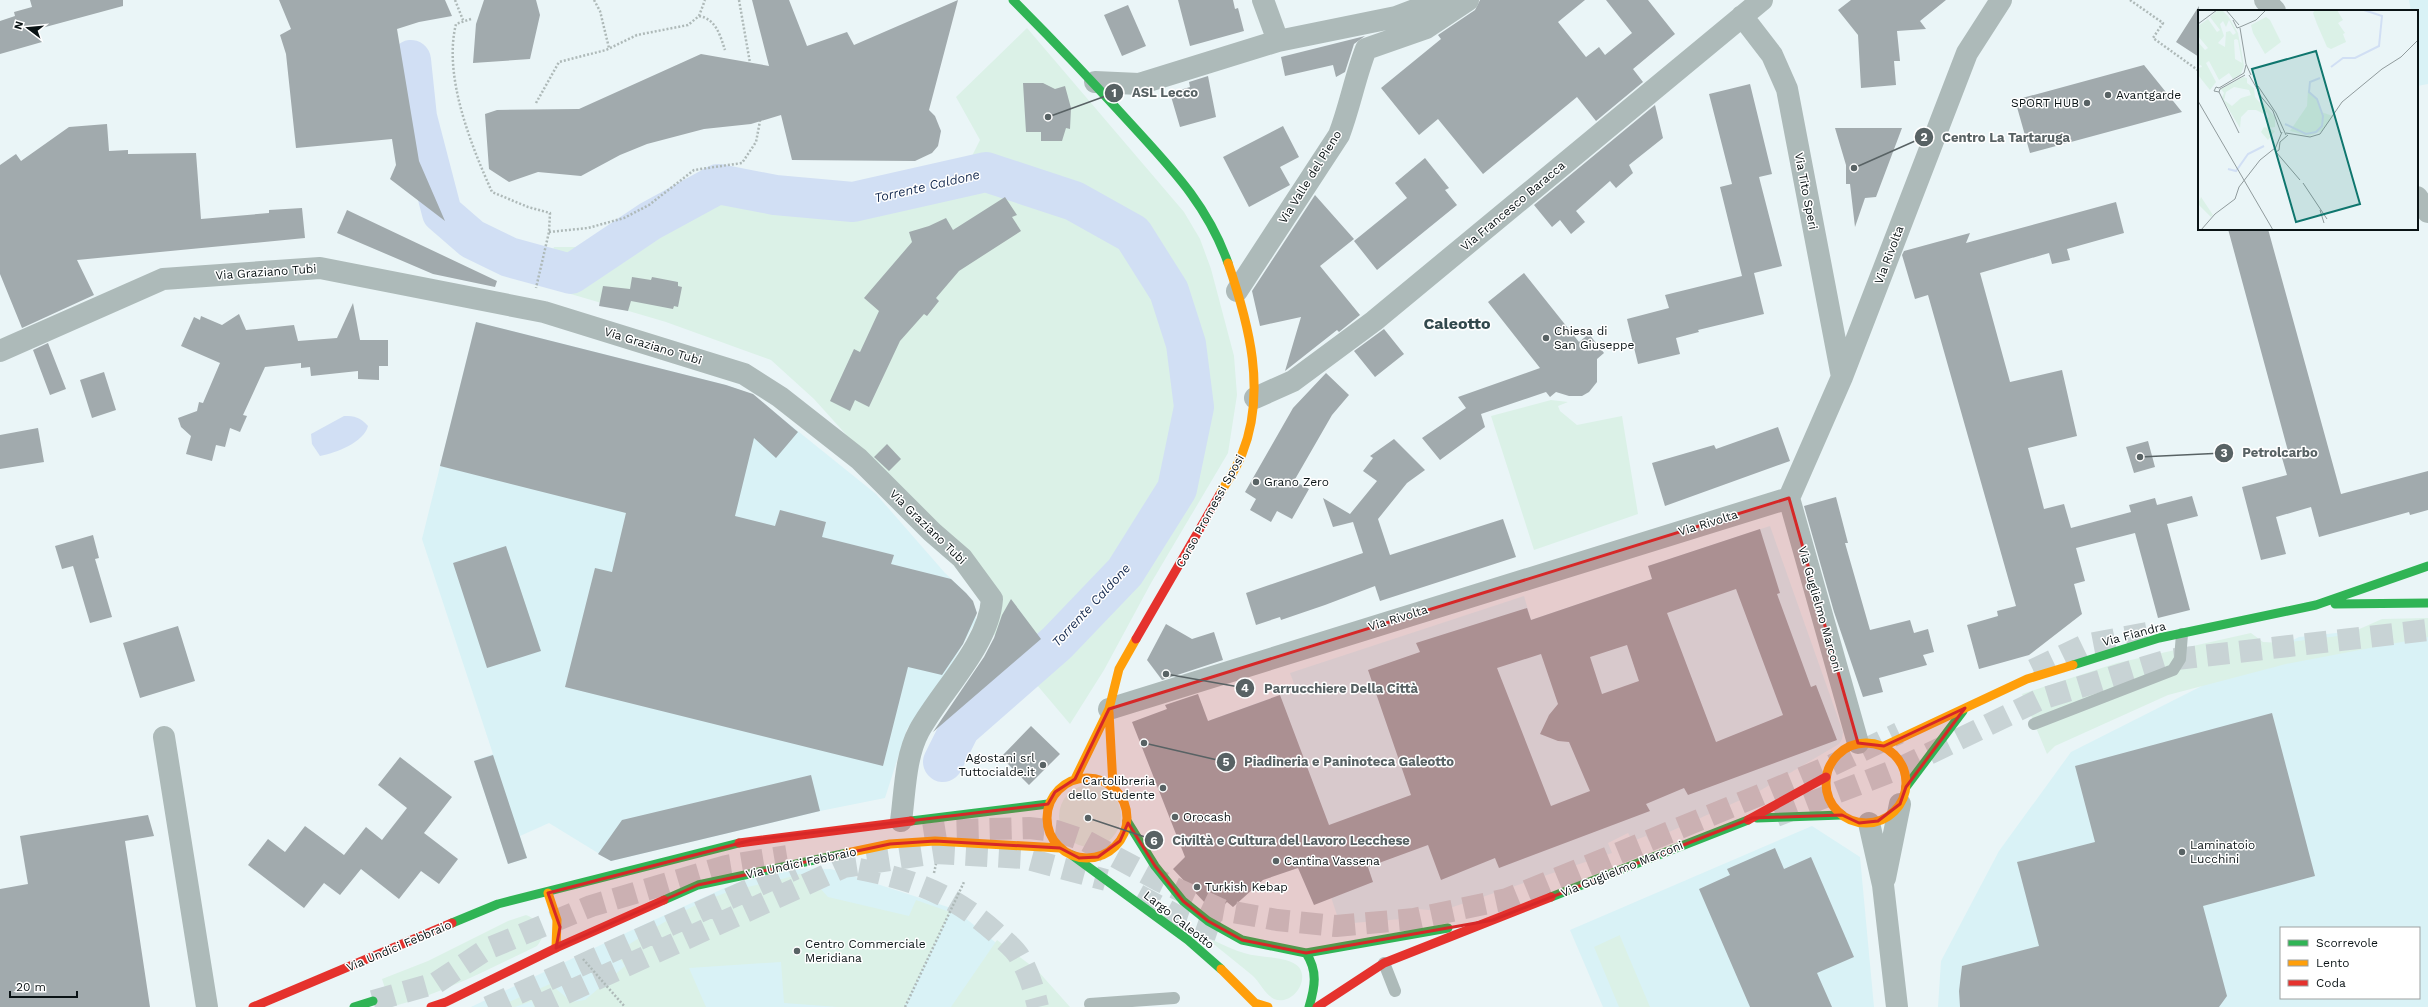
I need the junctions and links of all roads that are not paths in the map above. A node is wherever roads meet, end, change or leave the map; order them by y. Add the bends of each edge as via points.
1 (1013, 0) edge
2 (1263, 0) edge
3 (1441, 0) edge
4 (1468, 0) edge
5 (1762, 0) edge
6 (2001, 0) edge
7 (2266, 0) edge
8 (2274, 10) edge
9 (1742, 16) junction
10 (1278, 41) junction
11 (1095, 82) junction
12 (2418, 198) edge
13 (2428, 212) edge
14 (1237, 291) junction
15 (0, 351) edge
16 (1842, 377) junction
17 (1255, 398) junction
18 (1789, 498) junction
19 (2428, 566) edge
20 (2428, 603) edge
21 (2316, 604) junction
22 (2182, 634) junction
23 (1965, 708) junction
24 (1109, 709) junction
25 (2034, 724) dead end
26 (164, 737) dead end
27 (1858, 743) junction
28 (1884, 746) junction
29 (1826, 777) junction
30 (1074, 779) junction
31 (1113, 786) junction
32 (1903, 796) junction
33 (1048, 804) junction
34 (1842, 815) junction
35 (1752, 818) junction
36 (902, 821) junction
37 (1127, 821) junction
38 (1869, 823) junction
39 (1060, 848) junction
40 (1072, 855) junction
41 (1884, 885) junction
42 (548, 893) junction
43 (1493, 920) junction
44 (556, 948) junction
45 (1306, 952) junction
46 (1384, 963) junction
47 (1396, 992) dead end
48 (1174, 998) dead end
49 (373, 1001) tunnel mouth
50 (1090, 1004) dead end
51 (1256, 1005) edge
52 (207, 1007) edge
53 (253, 1007) edge
54 (354, 1007) edge
55 (431, 1007) edge
56 (1268, 1007) edge
57 (1310, 1007) edge
58 (1317, 1007) edge
59 (1897, 1007) edge

1 - 11 main road, Corso Promessi Sposi
2 - 10 street
3 - 10 street via 1396,17
4 - 14 street, Via Valle del Pieno via 1426,28 1366,49 1354,80 1350,107 1339,135
5 - 9 street, Via Francesco Baracca
6 - 16 street, Via Rivolta via 1967,53
7 - 8 street
9 - 16 street, Via Tito Speri via 1772,55 1787,89
9 - 17 street, Via Francesco Baracca via 1374,321 1293,381
10 - 11 street via 1139,84
11 - 14 main road, Corso Promessi Sposi via 1179,178 1206,213 1220,241
12 - 13 street
14 - 17 main road, Corso Promessi Sposi via 1254,368
15 - 36 street, Via Graziano Tubi via 163,279 320,268 544,312 744,374 780,397 859,459 932,532 962,558 992,599 987,628 919,732 909,762
16 - 18 street, Via Rivolta
17 - 24 main road, Corso Promessi Sposi via 1253,422 1242,455 1119,669
18 - 24 street, Via Rivolta
18 - 27 street, Via Guglielmo Marconi
19 - 21 main road, Via Fiandra
20 - 21 main road, Via Fiandra
21 - 22 main road, Via Fiandra
22 - 23 main road, Via Fiandra via 2027,679
22 - 25 lane via 2180,659 2173,670
23 - 28 main road, Via Fiandra
23 - 32 main road, Via Fiandra
24 - 30 main road, Corso Promessi Sposi
24 - 31 main road, Corso Promessi Sposi
26 - 52 street
27 - 28 main road via 1871,742
27 - 29 main road via 1833,759
28 - 32 main road via 1902,763
29 - 34 main road via 1829,798
29 - 35 main road, Via Guglielmo Marconi
30 - 31 main road via 1087,777
30 - 33 main road via 1059,789
31 - 37 main road, Largo Caleotto via 1124,801
32 - 38 main road via 1887,817
32 - 41 street
33 - 36 main road, Via Undici Febbraio
33 - 39 main road, Largo Caleotto via 1048,829
34 - 35 main road, Via Guglielmo Marconi
34 - 38 main road
35 - 43 main road, Via Guglielmo Marconi
36 - 42 main road, Via Undici Febbraio via 752,840
37 - 40 main road, Largo Caleotto via 1120,841 1110,851 1098,857
37 - 45 main road, Largo Caleotto via 1159,872 1183,901 1208,921 1242,940
38 - 41 street
39 - 40 main road, Largo Caleotto
39 - 44 main road, Via Undici Febbraio via 935,841 890,844 698,885
40 - 51 main road, Largo Caleotto via 1188,940 1236,982
41 - 59 street
42 - 44 main road via 560,928
42 - 53 main road, Via Undici Febbraio via 498,904
43 - 45 main road, Via Guglielmo Marconi
43 - 46 main road, Via Guglielmo Marconi
44 - 55 main road, Via Undici Febbraio
45 - 57 main road via 1314,966 1316,977
46 - 47 lane
46 - 58 main road, Via Guglielmo Marconi
48 - 50 lane
49 - 54 main road
51 - 56 main road, Largo Caleotto

